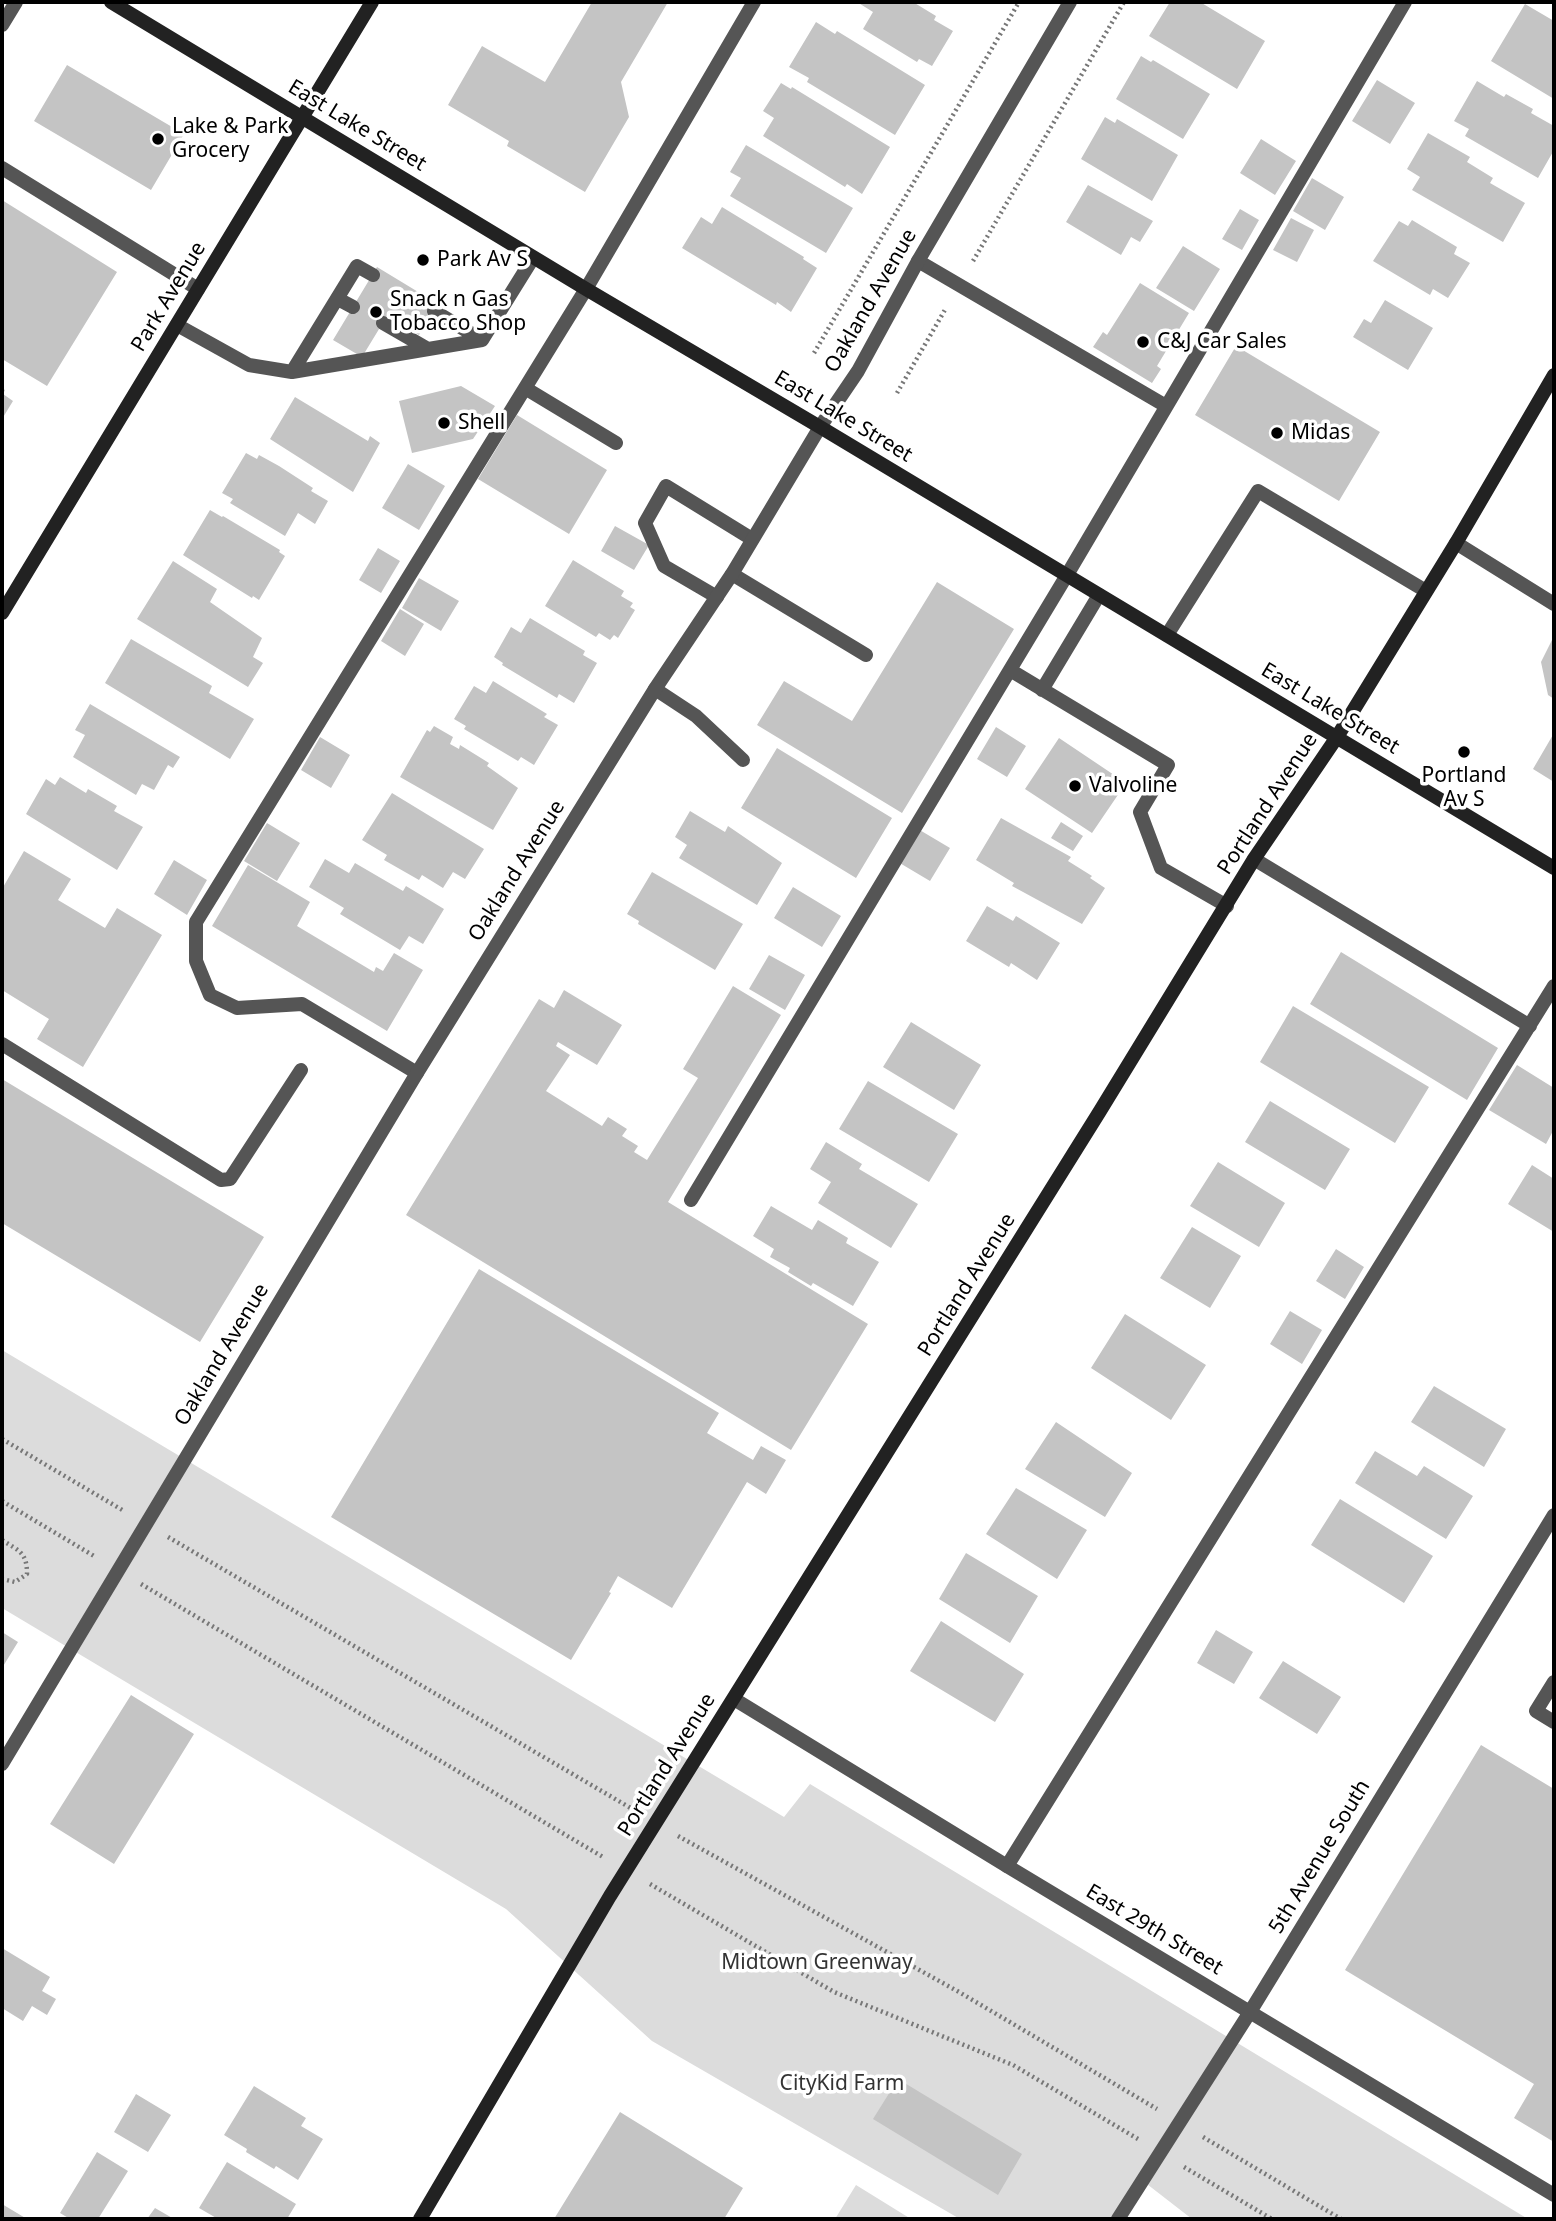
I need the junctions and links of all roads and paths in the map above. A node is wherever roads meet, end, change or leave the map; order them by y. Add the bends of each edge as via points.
1 (16, 2) edge
2 (111, 2) edge
3 (372, 2) edge
4 (754, 2) edge
5 (1019, 2) edge
6 (1070, 2) edge
7 (1124, 2) edge
8 (1405, 2) edge
9 (2, 24) edge
10 (303, 117) junction
11 (2, 168) edge
12 (533, 258) junction
13 (918, 261) junction
14 (373, 275) dead end
15 (959, 284) junction
16 (198, 289) junction
17 (586, 289) junction
18 (338, 299) junction
19 (353, 307) dead end
20 (434, 311) dead end
21 (383, 323) dead end
22 (177, 325) junction
23 (482, 340) junction
24 (428, 349) junction
25 (814, 353) dead end
26 (292, 372) junction
27 (1554, 375) edge
28 (525, 388) junction
29 (897, 393) dead end
30 (1166, 406) junction
31 (820, 427) junction
32 (616, 443) dead end
33 (752, 539) junction
34 (1456, 543) junction
35 (732, 574) junction
36 (1067, 575) junction
37 (1426, 591) junction
38 (1099, 594) junction
39 (717, 597) junction
40 (1554, 604) edge
41 (2, 613) edge
42 (1167, 635) junction
43 (866, 656) dead end
44 (1010, 670) junction
45 (655, 689) junction
46 (1042, 690) junction
47 (1337, 737) junction
48 (743, 760) dead end
49 (1254, 859) junction
50 (1554, 868) edge
51 (1227, 906) junction
52 (1552, 995) edge
53 (1530, 1026) junction
54 (2, 1044) edge
55 (301, 1070) dead end
56 (417, 1073) junction
57 (691, 1200) dead end
58 (2, 1501) edge
59 (1554, 1515) edge
60 (2, 1540) edge
61 (97, 1558) dead end
62 (2, 1579) edge
63 (133, 1579) dead end
64 (1554, 1682) edge
65 (734, 1699) junction
66 (1554, 1722) edge
67 (2, 1764) edge
68 (612, 1862) dead end
69 (1007, 1866) junction
70 (647, 1882) dead end
71 (1250, 2012) junction
72 (1118, 2127) dead end
73 (1198, 2175) dead end
74 (1554, 2195) edge
75 (420, 2219) edge
76 (1118, 2219) edge
77 (1272, 2219) edge

1 - 9 street
2 - 10 street, East Lake Street
3 - 10 street, Park Avenue
4 - 17 street
5 - 25 path
6 - 13 street, Oakland Avenue
7 - 15 path
8 - 30 street
10 - 12 street, East Lake Street
10 - 16 street, Park Avenue
11 - 16 street
12 - 17 street, East Lake Street
12 - 23 street
13 - 15 street
13 - 31 street, Oakland Avenue via 858,371
14 - 18 street via 357,266
15 - 29 path
15 - 30 street
16 - 22 street, Park Avenue
17 - 28 street
17 - 31 street, East Lake Street
18 - 19 street
18 - 26 street
20 - 23 street
21 - 24 street
22 - 26 street via 249,365
22 - 41 street, Park Avenue
23 - 24 street
24 - 26 street
27 - 34 street, Portland Avenue
28 - 32 street
28 - 56 street via 196,922 196,961 210,995 237,1009 302,1003
30 - 36 street
31 - 33 street, Oakland Avenue
31 - 36 street, East Lake Street
33 - 35 street, Oakland Avenue
33 - 39 street via 666,486 645,523 664,566
34 - 37 street, Portland Avenue
34 - 40 street
35 - 39 street, Oakland Avenue
35 - 43 street
36 - 38 street, East Lake Street
36 - 44 street
37 - 42 street via 1258,491
37 - 47 street, Portland Avenue
38 - 42 street, East Lake Street
38 - 46 street
39 - 45 street, Oakland Avenue
42 - 47 street, East Lake Street
44 - 46 street
44 - 57 street
45 - 48 street via 696,716
45 - 56 street, Oakland Avenue
46 - 51 street via 1168,765 1140,812 1161,868
47 - 49 street, Portland Avenue
47 - 50 street, East Lake Street
49 - 51 street, Portland Avenue
49 - 53 street
51 - 65 street, Portland Avenue
52 - 53 street
53 - 69 street
54 - 55 street via 221,1180 230,1179
56 - 67 street, Oakland Avenue
58 - 61 path
59 - 71 street, 5th Avenue South
60 - 62 path via 27,1560 27,1574 15,1582
63 - 68 path
64 - 66 street via 1536,1711
65 - 69 street, East 29th Street
65 - 75 street, Portland Avenue via 610,1896
69 - 71 street, East 29th Street
70 - 72 path via 834,1992 1013,2065
71 - 74 street, East 29th Street
71 - 76 street, 5th Avenue South
73 - 77 path

